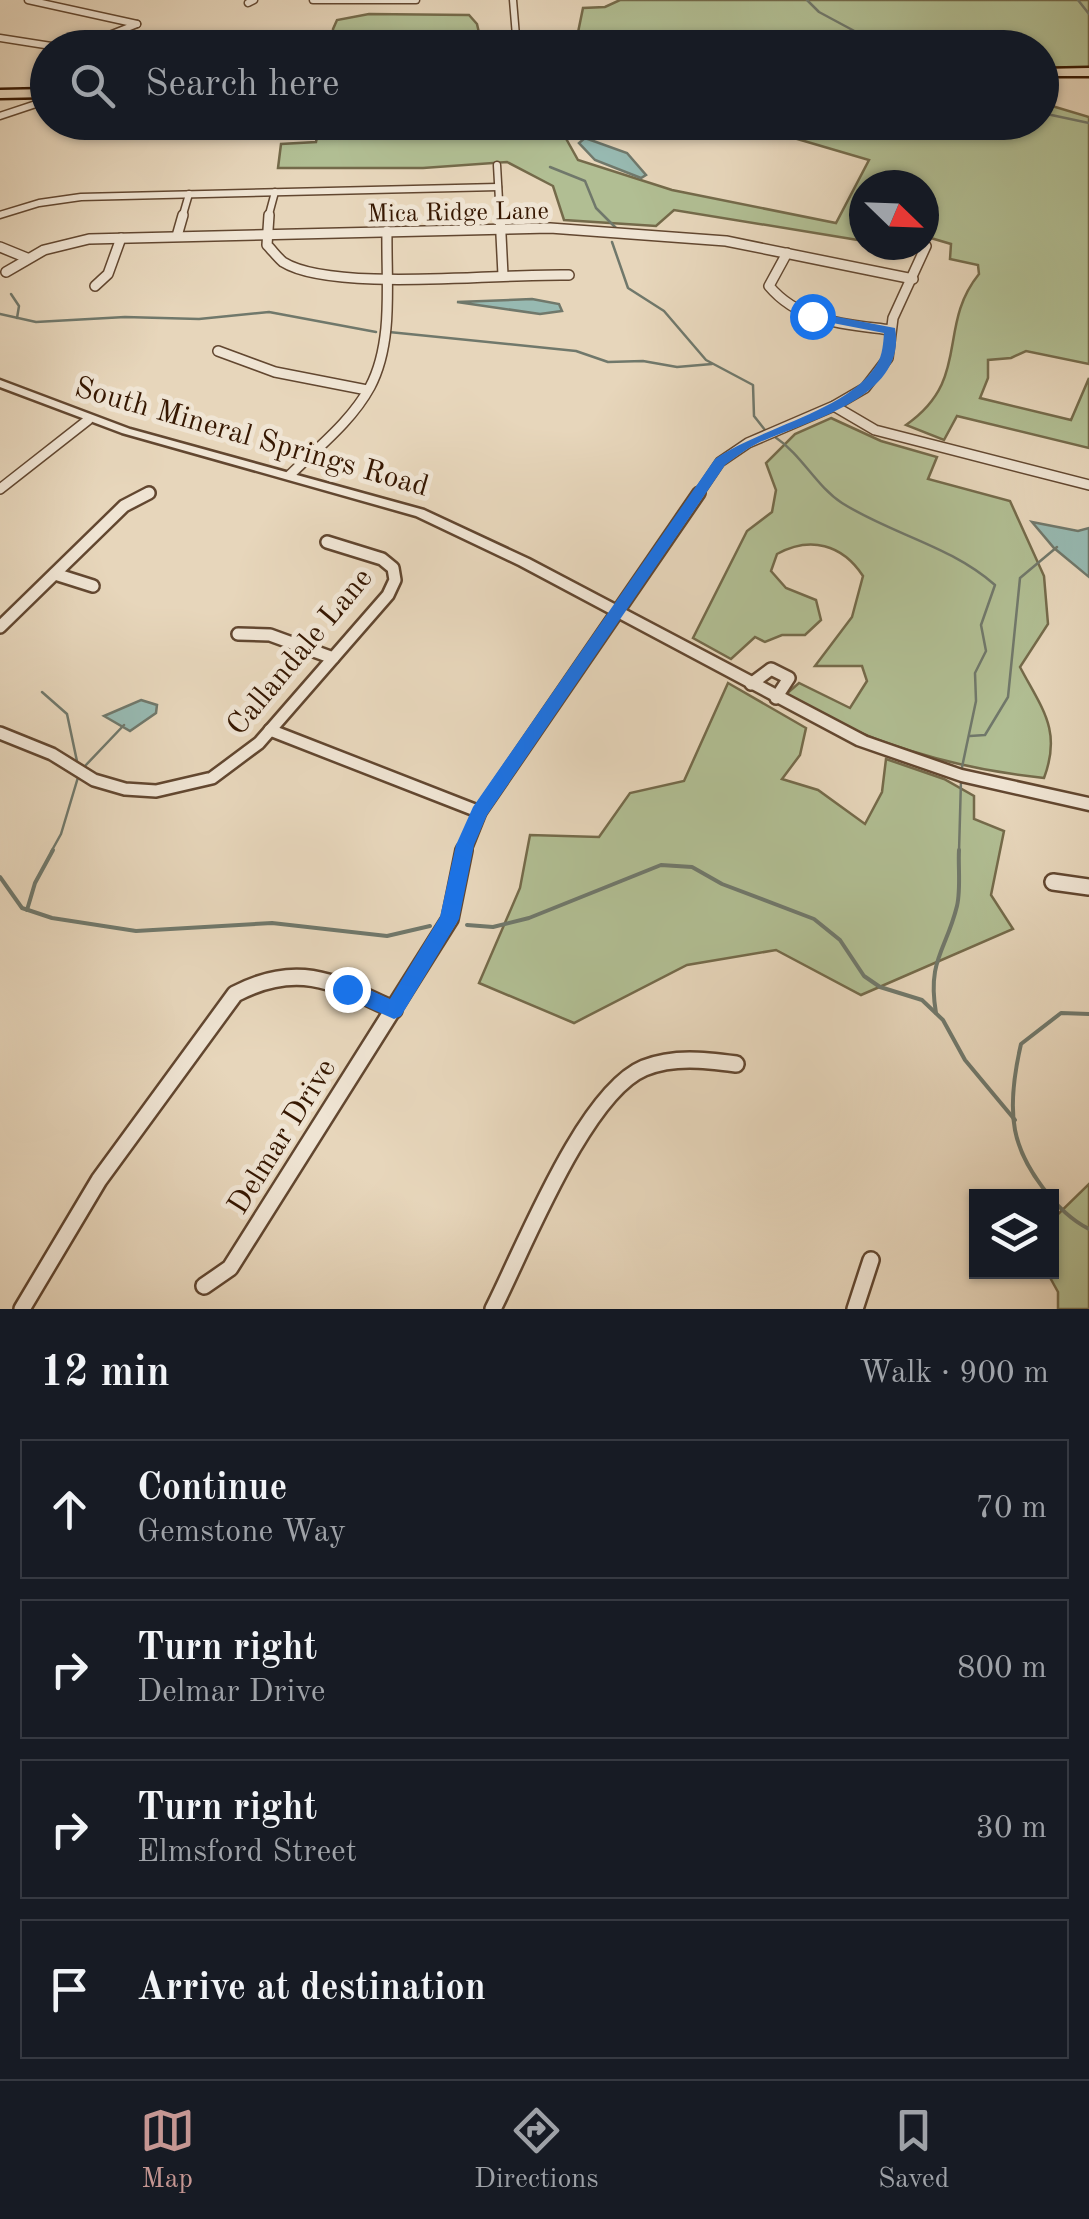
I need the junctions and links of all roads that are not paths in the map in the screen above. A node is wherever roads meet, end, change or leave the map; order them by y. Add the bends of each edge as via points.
1 (28, 0) edge
2 (313, 0) edge
3 (416, 0) edge
4 (513, 0) edge
5 (125, 30) edge
6 (515, 30) edge
7 (0, 38) edge
8 (30, 43) edge
9 (1089, 72) edge
10 (1059, 73) edge
11 (0, 94) edge
12 (30, 96) edge
13 (30, 104) edge
14 (0, 116) edge
15 (497, 165) dead end
16 (498, 187) junction
17 (275, 192) junction
18 (189, 194) junction
19 (0, 216) edge
20 (501, 228) junction
21 (387, 231) junction
22 (266, 234) junction
23 (177, 236) junction
24 (121, 238) junction
25 (0, 247) edge
26 (786, 253) junction
27 (27, 258) junction
28 (920, 260) edge
29 (6, 272) dead end
30 (569, 274) dead end
31 (503, 275) junction
32 (385, 279) junction
33 (913, 279) junction
34 (95, 286) dead end
35 (891, 330) junction
36 (218, 351) dead end
37 (0, 383) edge
38 (367, 390) junction
39 (834, 406) junction
40 (88, 420) junction
41 (290, 476) junction
42 (1089, 485) edge
43 (0, 489) edge
44 (148, 493) dead end
45 (326, 542) dead end
46 (55, 574) junction
47 (93, 586) dead end
48 (620, 612) junction
49 (0, 628) edge
50 (238, 634) dead end
51 (333, 658) junction
52 (750, 684) junction
53 (776, 698) junction
54 (270, 730) junction
55 (0, 733) edge
56 (1089, 804) edge
57 (480, 812) junction
58 (1053, 882) dead end
59 (1089, 887) edge
60 (394, 1010) junction
61 (736, 1064) dead end
62 (871, 1260) dead end
63 (204, 1286) dead end
64 (22, 1309) edge
65 (493, 1309) edge
66 (854, 1309) edge

1 - 5 street via 137,22
2 - 3 street
4 - 6 street
7 - 8 street
9 - 10 highway
11 - 12 highway
13 - 14 street
15 - 16 street
16 - 17 street
16 - 20 street
17 - 18 street
17 - 22 street
18 - 19 street via 60,199
18 - 23 street
20 - 21 street, Mica Ridge Lane
20 - 26 street, Mica Ridge Lane via 726,241
20 - 31 street
21 - 22 street, Mica Ridge Lane
21 - 32 street
22 - 23 street, Mica Ridge Lane
22 - 32 street via 270,251 310,272
23 - 24 street, Mica Ridge Lane
24 - 27 street, Mica Ridge Lane via 71,241
24 - 34 street via 108,274
25 - 27 street
26 - 33 street, Mica Ridge Lane
26 - 35 street via 768,286 778,301 812,316
27 - 29 street, Mica Ridge Lane
28 - 33 street, Delmar Drive
30 - 31 street
31 - 32 street
32 - 38 street via 381,351
33 - 35 street, Delmar Drive
35 - 39 street, Delmar Drive via 879,372
36 - 38 street via 275,372
37 - 40 street, South Mineral Springs Road
38 - 41 street
39 - 42 street via 875,430
39 - 48 street, Delmar Drive via 720,462
40 - 41 street, South Mineral Springs Road
40 - 43 street
41 - 48 street, South Mineral Springs Road via 436,519
44 - 46 street via 124,506
45 - 51 street, Callandale Lane via 382,559 395,580
46 - 47 street
46 - 49 street
48 - 52 street, South Mineral Springs Road
48 - 57 street, Delmar Drive
50 - 51 street via 270,635
51 - 54 street, Callandale Lane
52 - 53 street, South Mineral Springs Road
52 - 53 street via 772,669 789,678
53 - 56 street, South Mineral Springs Road via 899,756
54 - 55 street, Callandale Lane via 212,778 156,791 94,780
54 - 57 street
57 - 60 street, Delmar Drive via 465,845 450,919
58 - 59 street
60 - 63 street, Delmar Drive via 230,1268
60 - 64 street via 302,973 278,973 235,994 99,1180
61 - 65 street via 661,1062 612,1088 585,1125
62 - 66 street

